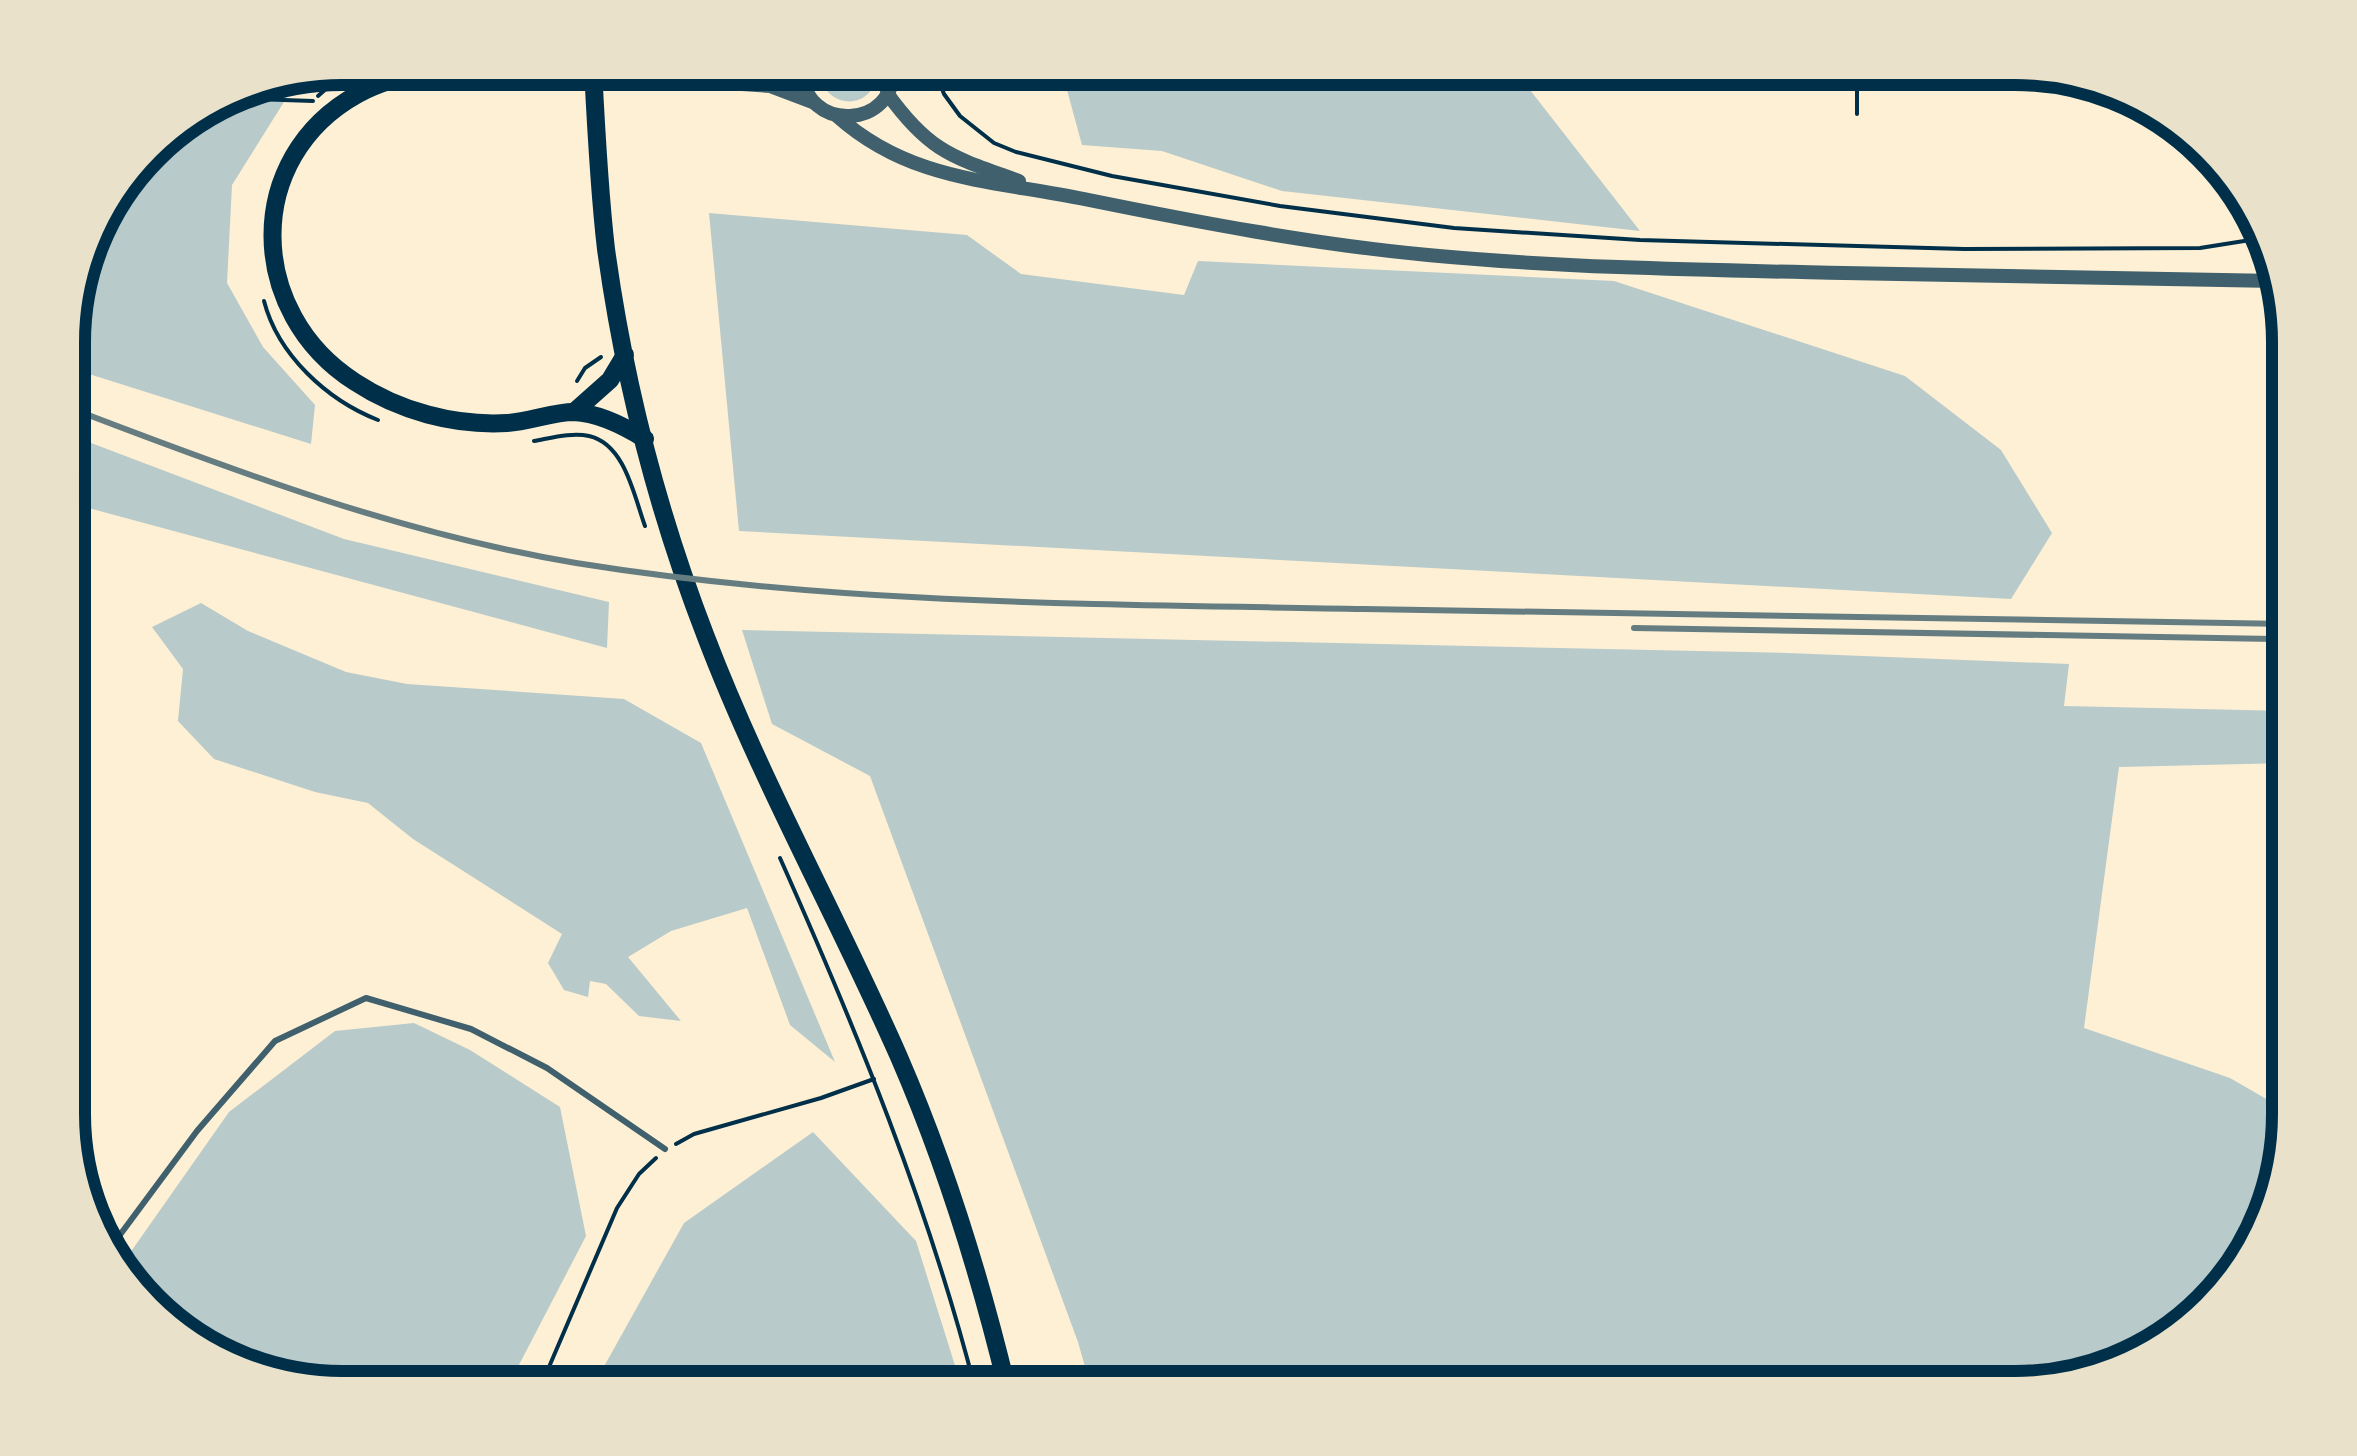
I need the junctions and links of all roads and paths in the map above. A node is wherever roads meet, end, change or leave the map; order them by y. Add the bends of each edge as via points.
1 (380, 85) edge
2 (594, 85) edge
3 (758, 85) edge
4 (805, 85) edge
5 (889, 85) edge
6 (941, 85) edge
7 (1857, 85) edge
8 (330, 86) edge
9 (887, 94) junction
10 (259, 99) edge
11 (313, 101) junction
12 (814, 103) junction
13 (304, 110) dead end
14 (1856, 114) dead end
15 (838, 116) junction
16 (1044, 190) junction
17 (2250, 238) edge
18 (2264, 281) edge
19 (264, 302) dead end
20 (625, 354) junction
21 (574, 412) junction
22 (393, 425) dead end
23 (644, 439) junction
24 (529, 442) dead end
25 (632, 491) dead end
26 (779, 856) dead end
27 (874, 1079) junction
28 (665, 1150) junction
29 (118, 1238) edge
30 (547, 1371) edge
31 (970, 1371) edge
32 (1002, 1371) edge

1 - 21 main road via 334,110 296,154 271,230 287,309 316,350 385,399 472,422
2 - 20 main road via 606,249
3 - 12 street
4 - 12 street
5 - 9 street
6 - 17 path via 960,116 994,144 1016,152 1112,176 1454,228 1640,240 2004,248 2200,248
7 - 14 path
8 - 11 path
9 - 15 street via 866,113
9 - 16 street via 915,131 947,154
10 - 11 path
11 - 13 path
12 - 15 street
15 - 16 street via 885,151 936,172
16 - 18 street via 1309,240 1428,255 1647,269
19 - 22 path via 290,356 320,385 362,414
20 - 21 main road via 610,380
20 - 23 main road
21 - 23 main road
23 - 32 main road via 706,636 899,1059 962,1229
24 - 25 path via 592,436 621,462
26 - 27 path
27 - 28 path via 694,1134
27 - 31 path
28 - 29 lane via 546,1068 471,1030 366,998 275,1042 197,1131
28 - 30 path via 617,1208

